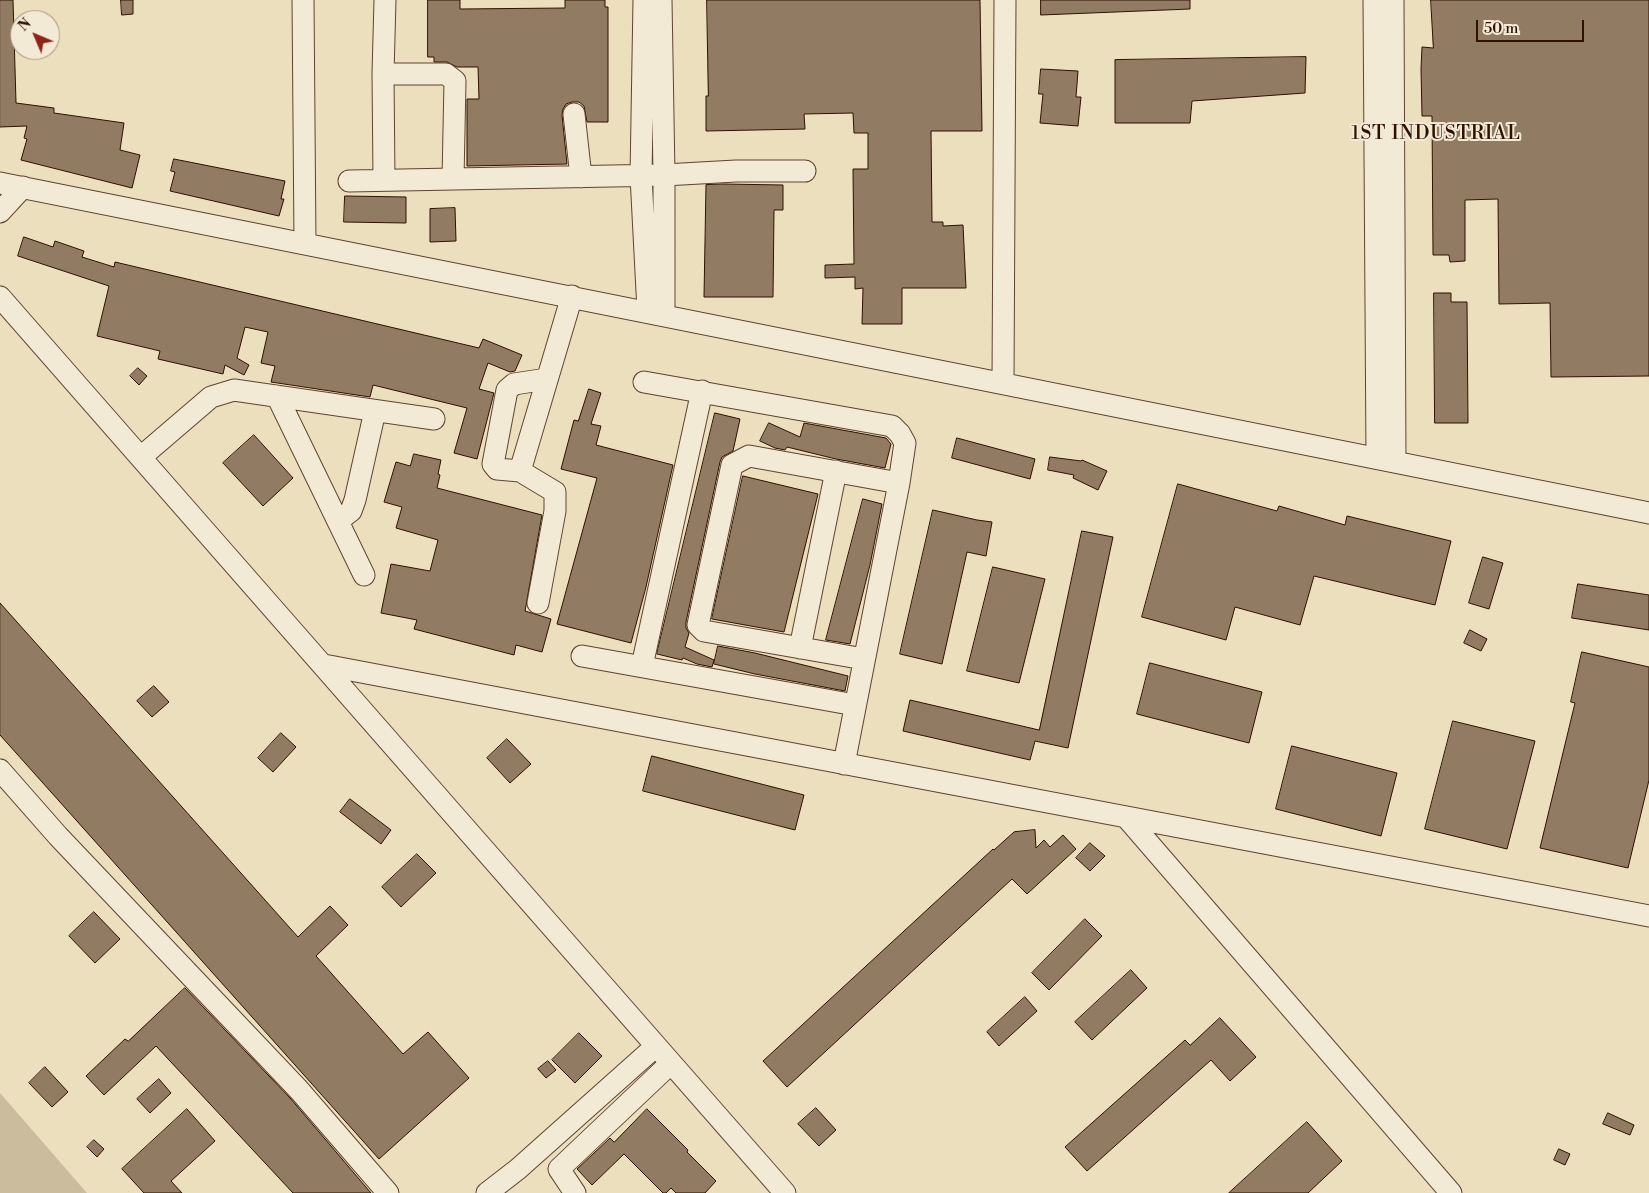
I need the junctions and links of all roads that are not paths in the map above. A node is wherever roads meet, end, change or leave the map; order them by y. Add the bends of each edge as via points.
1 (303, 0) edge
2 (385, 0) edge
3 (644, 0) edge
4 (661, 0) edge
5 (1005, 0) edge
6 (1374, 0) edge
7 (1393, 0) edge
8 (383, 74) junction
9 (574, 114) dead end
10 (805, 172) dead end
11 (664, 175) junction
12 (641, 176) junction
13 (581, 177) junction
14 (453, 179) junction
15 (384, 180) junction
16 (349, 181) dead end
17 (0, 183) edge
18 (23, 187) junction
19 (0, 212) edge
20 (305, 243) junction
21 (572, 296) junction
22 (0, 297) edge
23 (656, 313) junction
24 (547, 379) junction
25 (644, 382) dead end
26 (1003, 383) junction
27 (702, 391) junction
28 (277, 396) junction
29 (375, 411) junction
30 (434, 419) dead end
31 (141, 457) junction
32 (1386, 460) junction
33 (520, 471) junction
34 (836, 471) junction
35 (899, 484) junction
36 (1649, 513) edge
37 (338, 522) junction
38 (364, 575) dead end
39 (538, 603) dead end
40 (800, 648) junction
41 (582, 656) dead end
42 (864, 660) junction
43 (324, 665) junction
44 (642, 666) junction
45 (855, 705) junction
46 (844, 764) junction
47 (0, 770) edge
48 (1126, 817) junction
49 (1649, 916) edge
50 (656, 1046) junction
51 (671, 1063) junction
52 (388, 1193) edge
53 (487, 1193) edge
54 (575, 1193) edge
55 (785, 1193) edge
56 (1451, 1193) edge

1 - 20 street
2 - 8 street
3 - 12 street
4 - 11 street
5 - 26 street
6 - 32 street
7 - 32 street
8 - 14 street via 446,74 455,81
8 - 15 street
9 - 13 street
10 - 11 street
11 - 12 street
11 - 23 street
12 - 13 street
12 - 23 street
13 - 14 street
14 - 15 street
15 - 16 street
17 - 18 street
18 - 19 street
18 - 20 street
20 - 21 street
21 - 23 street
21 - 24 street
22 - 31 street
23 - 26 street
24 - 33 street
24 - 33 street via 514,384 507,390 493,464 497,469
25 - 27 street
26 - 32 street
27 - 35 street via 892,426 905,443
27 - 44 street
28 - 29 street
28 - 31 street via 234,390 211,397
28 - 37 street
29 - 30 street
29 - 37 street via 355,500 351,511
31 - 43 street
32 - 36 street
33 - 39 street via 555,492 555,511
34 - 35 street
34 - 40 street
34 - 40 street via 749,456 732,465 698,625 704,631
35 - 42 street
37 - 38 street
40 - 42 street
41 - 44 street
42 - 45 street
43 - 46 street
43 - 50 street
44 - 45 street
45 - 46 street
46 - 48 street
47 - 52 street via 64,843 300,1090
48 - 49 street
48 - 56 street
50 - 51 street
50 - 53 street
51 - 54 street via 559,1168
51 - 55 street

